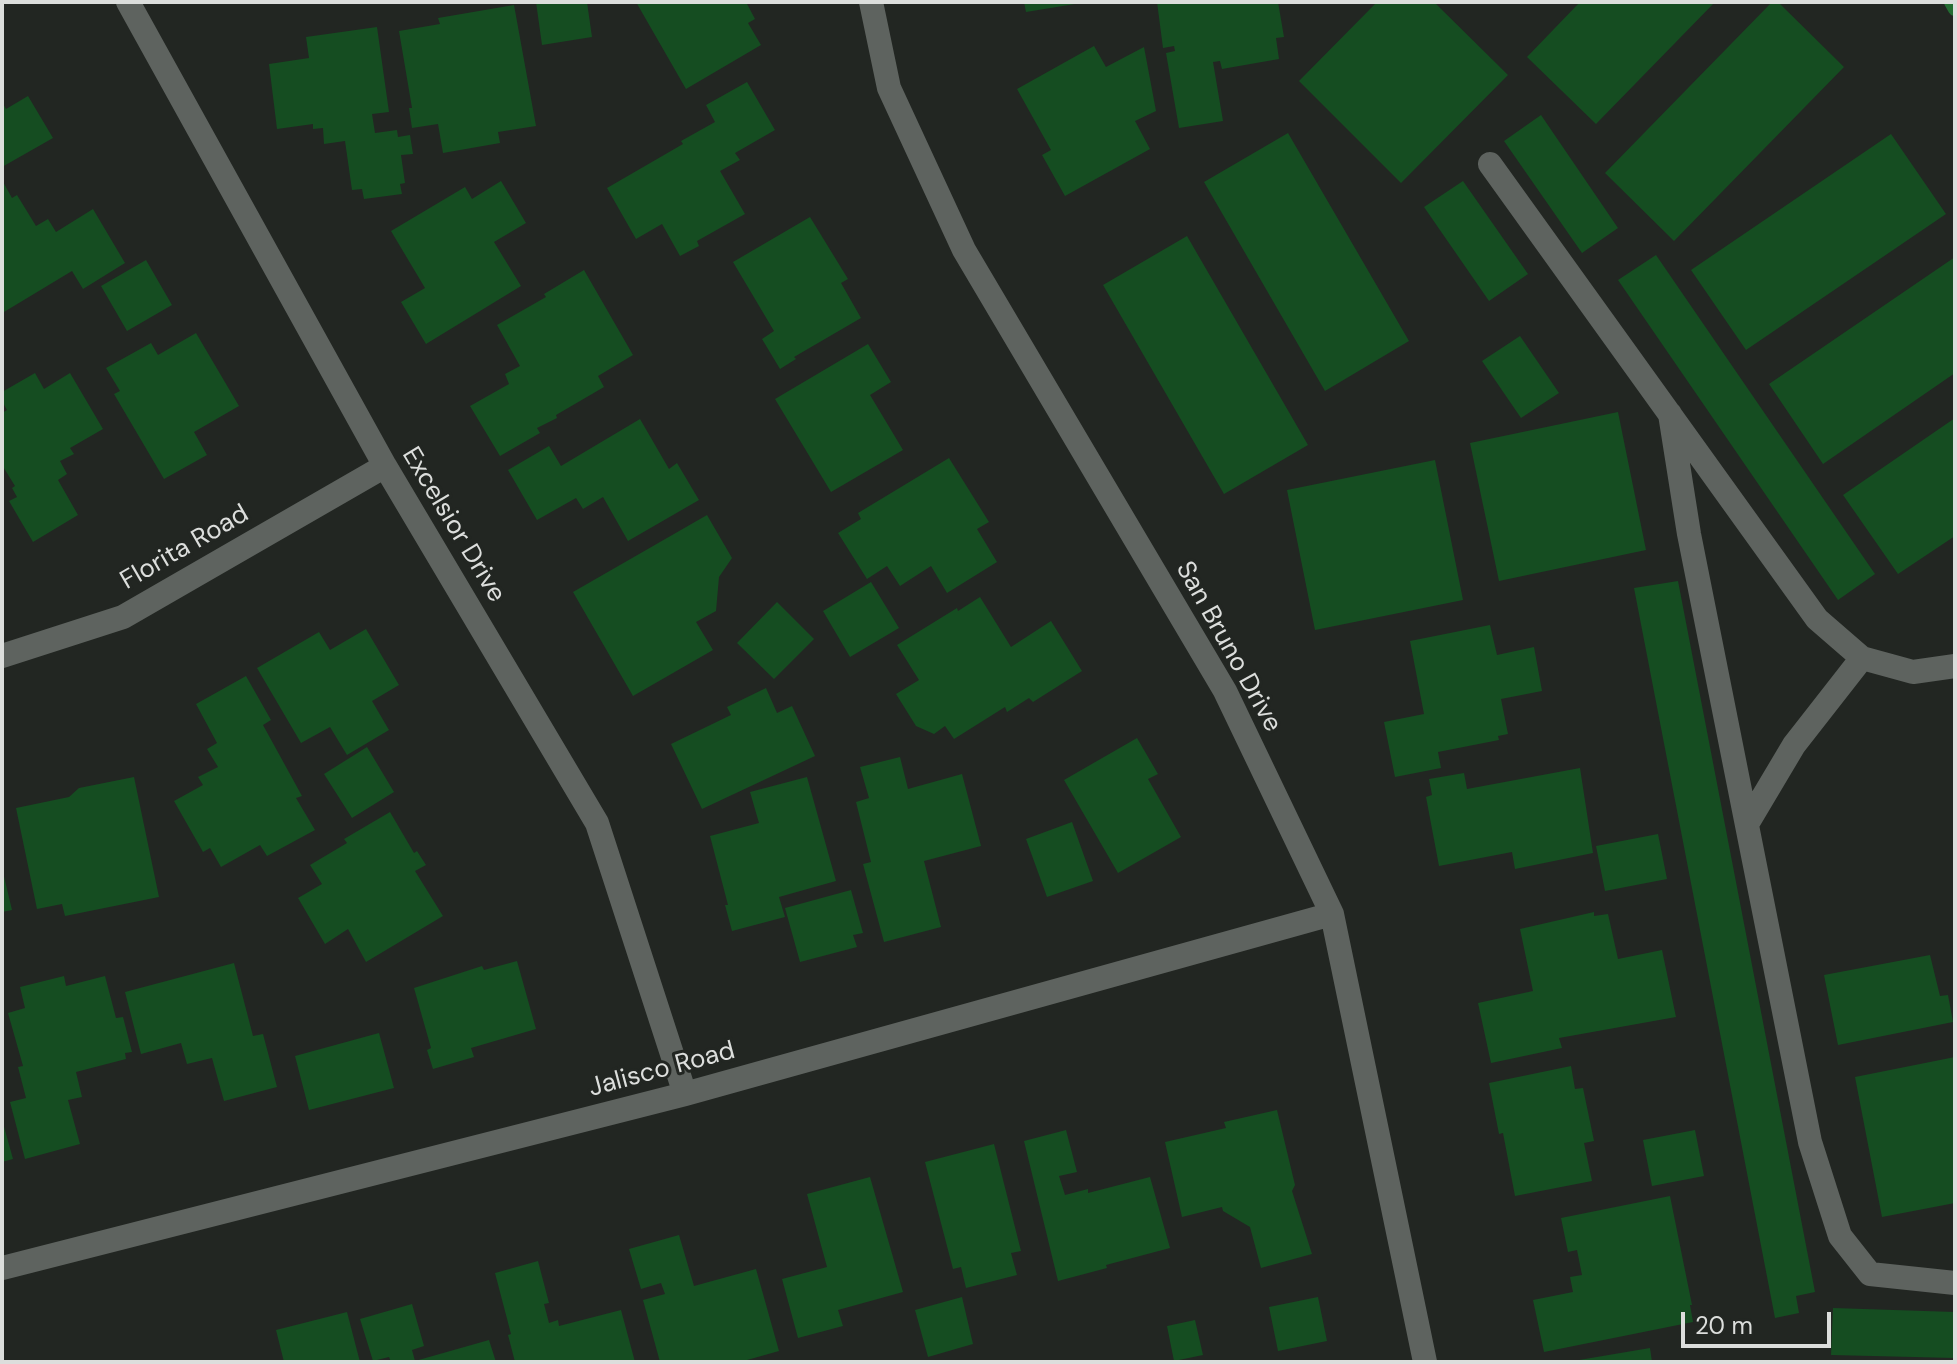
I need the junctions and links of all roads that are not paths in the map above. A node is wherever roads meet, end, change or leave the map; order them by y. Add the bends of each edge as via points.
1 (128, 2) edge
2 (871, 2) edge
3 (1490, 164) dead end
4 (1670, 414) junction
5 (385, 466) junction
6 (2, 656) edge
7 (1862, 658) junction
8 (1955, 666) edge
9 (1747, 824) junction
10 (1332, 914) junction
11 (685, 1094) junction
12 (2, 1268) edge
13 (1955, 1283) edge
14 (1425, 1362) edge

1 - 5 street, Excelsior Drive
2 - 10 street, San Bruno Drive via 889,88 964,250 1225,691
3 - 4 street
4 - 7 street via 1817,619
4 - 9 street
5 - 6 street, Florita Road via 123,617
5 - 11 street, Excelsior Drive via 597,823
7 - 8 street via 1913,672
7 - 9 street via 1794,745
9 - 13 street via 1810,1142 1840,1236 1870,1274
10 - 11 street, Jalisco Road
10 - 14 street, San Bruno Drive
11 - 12 street, Jalisco Road

